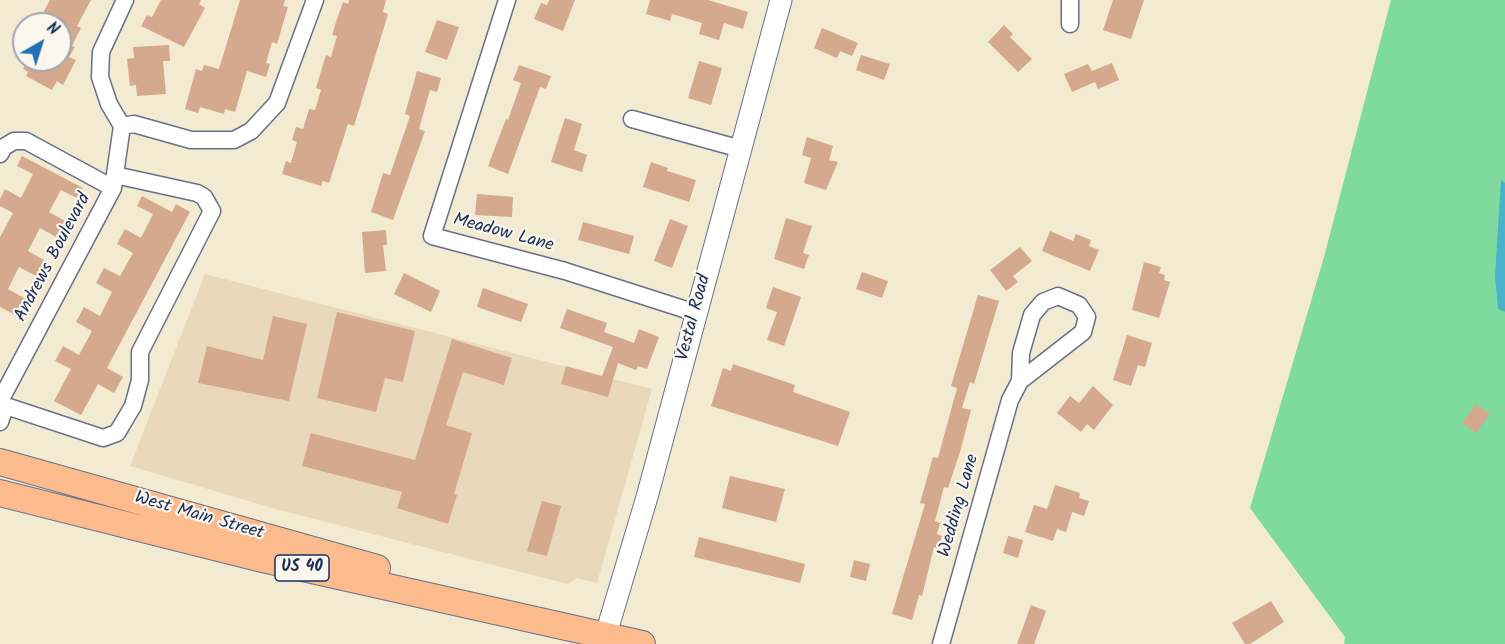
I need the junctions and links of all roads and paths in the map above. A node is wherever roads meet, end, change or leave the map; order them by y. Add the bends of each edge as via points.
1 (125, 0) edge
2 (315, 0) edge
3 (507, 0) edge
4 (781, 0) edge
5 (1070, 0) edge
6 (1070, 24) dead end
7 (632, 119) dead end
8 (122, 126) junction
9 (741, 149) junction
10 (0, 154) edge
11 (114, 181) junction
12 (696, 313) junction
13 (1020, 381) junction
14 (0, 404) edge
15 (0, 422) edge
16 (0, 462) edge
17 (0, 493) edge
18 (604, 639) edge
19 (642, 644) edge
20 (941, 644) edge

1 - 8 street via 105,41 100,77
2 - 8 street via 278,103 251,131 234,140 191,140 134,124
3 - 12 street, Meadow Lane via 432,236 565,271
4 - 9 street, Vestal Road
5 - 6 street
7 - 9 street
8 - 11 street, Andrews Boulevard
9 - 12 street, Vestal Road
10 - 11 street via 14,141 26,141
11 - 14 street, Andrews Boulevard
11 - 14 street via 197,193 212,211 140,352 141,380 133,406 117,433 103,438
12 - 18 street, Vestal Road
13 - 13 street, Wedding Lane via 1083,332 1088,317 1079,305 1058,296 1037,308 1021,353
13 - 20 street, Wedding Lane via 1010,400
14 - 15 street, Andrews Boulevard
16 - 18 main road, West Main Street / US 40
17 - 18 main road, West Main Street / US 40
18 - 19 main road, West Main Street / US 40

